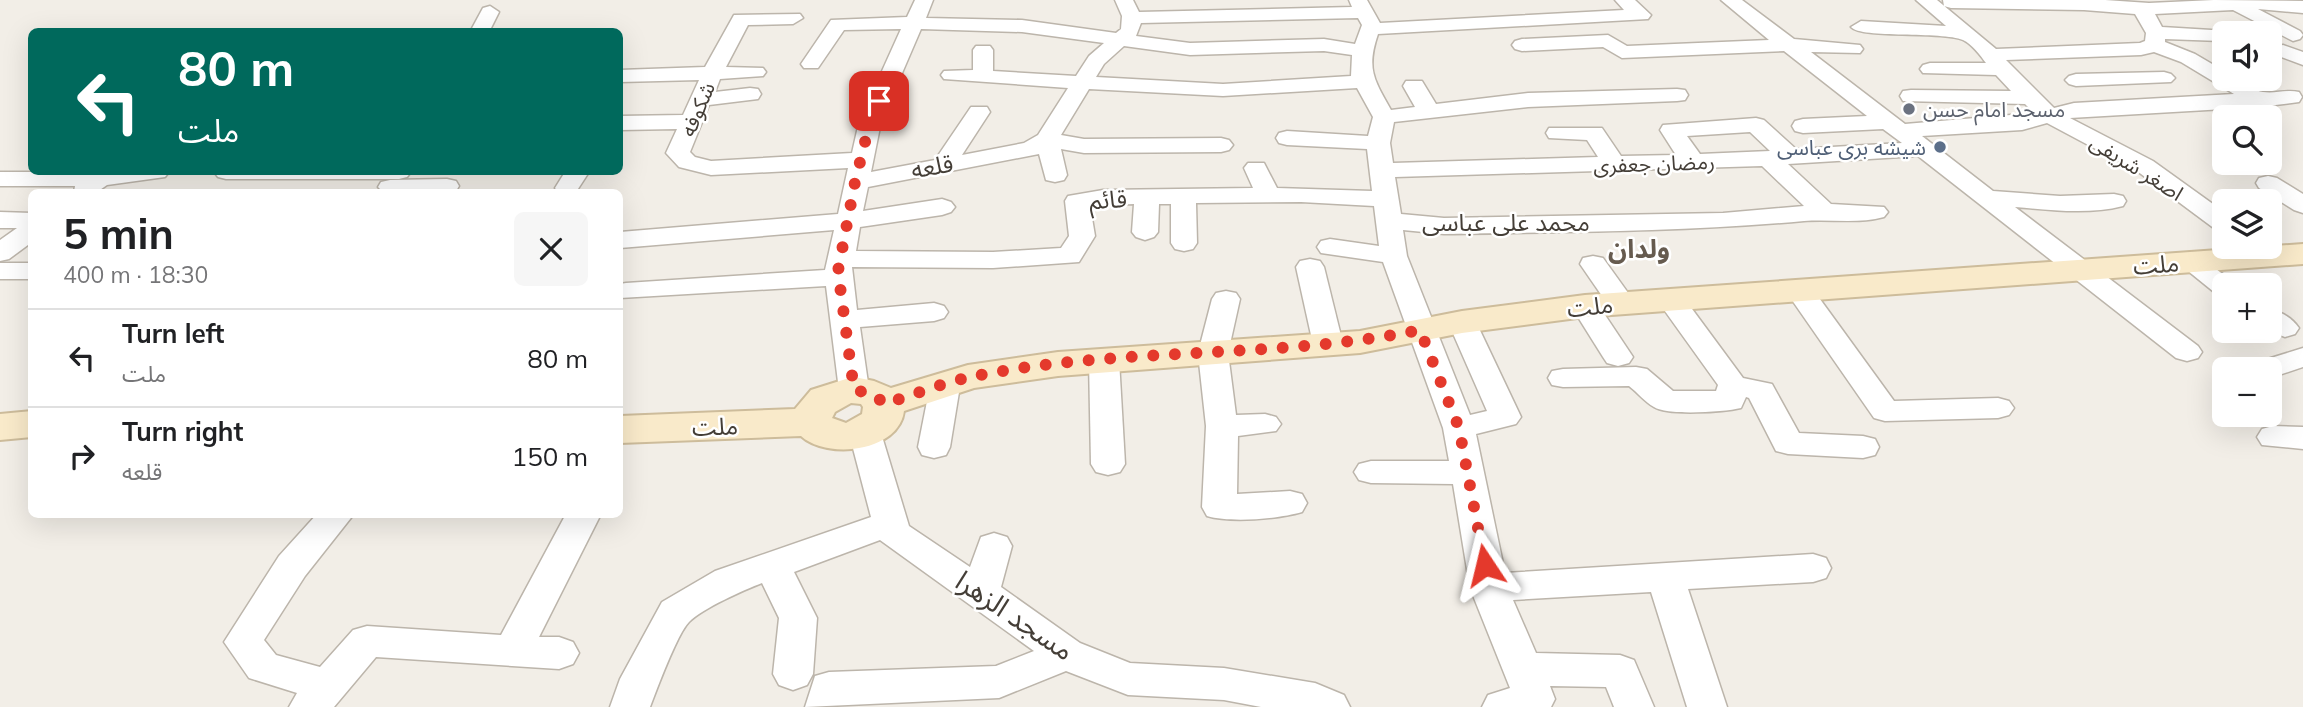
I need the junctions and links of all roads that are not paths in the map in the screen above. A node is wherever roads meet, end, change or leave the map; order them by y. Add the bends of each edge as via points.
1 (923, 0) edge
2 (1623, 0) edge
3 (1730, 0) edge
4 (1925, 0) edge
5 (2261, 1) edge
6 (1951, 2) dead end
7 (2235, 4) junction
8 (2213, 5) junction
9 (2303, 6) edge
10 (1128, 9) edge
11 (2149, 9) junction
12 (490, 12) dead end
13 (793, 18) dead end
14 (2236, 21) edge
15 (913, 23) junction
16 (1363, 23) edge
17 (1861, 27) dead end
18 (481, 28) edge
19 (1662, 30) dead end
20 (1969, 35) junction
21 (2212, 36) edge
22 (1121, 39) junction
23 (2156, 39) junction
24 (1522, 45) dead end
25 (1788, 45) junction
26 (1853, 49) dead end
27 (983, 50) dead end
28 (1680, 50) junction
29 (2057, 52) junction
30 (2303, 59) edge
31 (1997, 62) junction
32 (811, 64) dead end
33 (1930, 69) dead end
34 (2212, 70) edge
35 (713, 71) junction
36 (756, 72) dead end
37 (951, 75) dead end
38 (623, 76) edge
39 (983, 77) junction
40 (2164, 78) dead end
41 (2076, 80) dead end
42 (2110, 80) junction
43 (1364, 81) junction
44 (1082, 82) junction
45 (1414, 86) dead end
46 (2246, 91) edge
47 (750, 94) dead end
48 (1677, 95) dead end
49 (1911, 96) dead end
50 (2291, 97) dead end
51 (2031, 98) junction
52 (701, 100) junction
53 (2259, 100) junction
54 (1429, 111) junction
55 (979, 112) dead end
56 (2050, 116) junction
57 (1384, 117) junction
58 (691, 122) junction
59 (623, 123) edge
60 (1802, 126) dead end
61 (1895, 126) junction
62 (1557, 133) dead end
63 (1287, 138) dead end
64 (1047, 141) junction
65 (1378, 143) junction
66 (1220, 145) dead end
67 (1926, 149) junction
68 (2114, 150) junction
69 (2066, 151) dead end
70 (1779, 157) junction
71 (1693, 162) junction
72 (944, 164) junction
73 (1615, 164) junction
74 (1256, 168) dead end
75 (1381, 170) junction
76 (858, 171) junction
77 (143, 175) edge
78 (282, 175) edge
79 (1055, 175) dead end
80 (0, 179) edge
81 (393, 181) edge
82 (2267, 183) dead end
83 (91, 186) edge
84 (447, 186) dead end
85 (1268, 195) junction
86 (1147, 196) junction
87 (1183, 196) junction
88 (1990, 198) junction
89 (2114, 201) dead end
90 (2303, 205) edge
91 (943, 207) dead end
92 (1387, 210) junction
93 (1824, 212) junction
94 (1875, 212) dead end
95 (2212, 215) edge
96 (0, 220) edge
97 (28, 221) edge
98 (848, 221) junction
99 (28, 232) edge
100 (1145, 232) dead end
101 (623, 240) edge
102 (1184, 243) dead end
103 (1330, 247) dead end
104 (0, 253) edge
105 (1394, 256) junction
106 (2216, 259) edge
107 (2190, 262) junction
108 (1593, 264) dead end
109 (1310, 267) dead end
110 (839, 268) junction
111 (2083, 269) junction
112 (0, 271) edge
113 (28, 271) edge
114 (2212, 278) edge
115 (626, 290) dead end
116 (1799, 290) junction
117 (1226, 299) dead end
118 (1671, 300) junction
119 (1621, 303) junction
120 (1585, 306) junction
121 (934, 312) dead end
122 (844, 320) junction
123 (1462, 322) junction
124 (1420, 330) junction
125 (1328, 344) junction
126 (2186, 352) dead end
127 (1213, 353) junction
128 (1618, 357) dead end
129 (2303, 357) edge
130 (1104, 360) junction
131 (2282, 364) edge
132 (1563, 378) dead end
133 (1733, 385) junction
134 (945, 386) junction
135 (1998, 408) dead end
136 (868, 409) junction
137 (28, 424) edge
138 (1265, 424) dead end
139 (1222, 426) junction
140 (0, 427) edge
141 (1459, 428) junction
142 (623, 436) edge
143 (934, 447) dead end
144 (1863, 447) dead end
145 (1108, 464) dead end
146 (1371, 472) dead end
147 (1468, 473) junction
148 (1290, 503) dead end
149 (334, 518) edge
150 (582, 518) edge
151 (891, 523) junction
152 (994, 545) dead end
153 (772, 565) junction
154 (1813, 568) dead end
155 (1664, 577) junction
156 (1489, 588) junction
157 (981, 592) junction
158 (512, 651) junction
159 (559, 653) dead end
160 (1066, 654) junction
161 (1522, 669) junction
162 (793, 674) dead end
163 (1170, 694) edge
164 (998, 695) edge
165 (320, 696) edge
166 (1269, 700) edge
167 (630, 707) edge
168 (825, 707) edge
169 (1330, 707) edge
170 (1502, 707) edge
171 (1634, 707) edge
172 (1707, 707) edge

1 - 15 street
2 - 16 street via 1641,15
3 - 25 street
4 - 20 street, اصغر شریفی
5 - 7 street
5 - 9 street
6 - 11 street
7 - 8 street
7 - 30 street
8 - 11 street
8 - 14 street
10 - 16 street
10 - 22 street via 1130,31
11 - 23 street via 2144,12
12 - 18 street
13 - 35 street, شکوفه via 741,19
15 - 22 street via 1022,26
15 - 32 street via 838,24
15 - 76 street via 870,122
16 - 22 street via 1324,45 1190,49
16 - 43 street
17 - 20 street
19 - 28 street
20 - 31 street, اصغر شریفی
21 - 23 street
22 - 44 street via 1096,60
23 - 29 street via 2141,49
23 - 34 street
24 - 28 street via 1608,41 1622,52
25 - 26 street
25 - 28 street
25 - 61 street
27 - 39 street
29 - 31 street
29 - 42 street
31 - 33 street
31 - 51 street, اصغر شریفی
35 - 36 street
35 - 38 street
35 - 52 street, شکوفه
37 - 39 street
39 - 44 street
40 - 42 street
41 - 42 street
43 - 44 street via 1223,90
43 - 57 street
44 - 64 street
45 - 54 street
46 - 53 street
47 - 52 street
48 - 54 street via 1528,100
49 - 51 street
50 - 53 street
51 - 56 street, اصغر شریفی
52 - 58 street, شکوفه
53 - 56 street via 2074,110
54 - 57 street
55 - 72 street
56 - 61 street via 2022,123
56 - 68 street, اصغر شریفی
57 - 65 street
58 - 59 street
58 - 76 street, شکوفه via 678,153 687,162 712,168
60 - 61 street
61 - 67 street
62 - 73 street via 1594,133
63 - 65 street
64 - 66 street via 1084,146
64 - 72 street, قلعه via 1031,149
64 - 79 street
65 - 75 street
67 - 70 street, رمضان جعفری
67 - 88 street
68 - 69 street
68 - 95 street, اصغر شریفی via 2145,166
70 - 71 street, رمضان جعفری
70 - 71 street via 1756,125 1671,130
70 - 93 street
71 - 73 street, رمضان جعفری
72 - 76 street, قلعه
73 - 75 street, رمضان جعفری
74 - 85 street
75 - 92 street
76 - 98 street
77 - 83 street
78 - 81 street
80 - 83 street
81 - 84 street
82 - 90 street
85 - 87 street, قائم
85 - 92 street, قائم
86 - 87 street, قائم
86 - 100 street
86 - 110 street, قائم via 1077,201 1082,236 1070,256
87 - 102 street
88 - 89 street
88 - 111 street
91 - 98 street
92 - 93 street, محمد علی عباسی via 1444,226 1723,221
92 - 105 street
93 - 94 street, محمد علی عباسی
96 - 97 street
98 - 101 street
98 - 110 street
99 - 104 street
103 - 105 street
105 - 124 street
106 - 107 street, ملت
107 - 111 street, ملت
107 - 114 street
108 - 119 street
109 - 125 street
110 - 115 street
110 - 122 street
111 - 116 street, ملت
111 - 126 street
112 - 113 street
116 - 118 street, ملت
116 - 135 street via 1885,411
117 - 127 street
118 - 119 street, ملت
118 - 133 street
119 - 120 street, ملت
120 - 123 street, ملت
120 - 128 street
121 - 122 street
122 - 136 street
123 - 124 street, ملت
123 - 141 street via 1505,417
124 - 125 street, ملت
124 - 141 street
125 - 127 street, ملت
127 - 130 street, ملت
127 - 139 street
129 - 131 street
130 - 134 street, ملت via 968,377
130 - 145 street
132 - 133 street via 1636,376 1666,401 1699,403 1730,401
133 - 144 street via 1761,391 1788,443
134 - 136 street, ملت
134 - 143 street
136 - 142 street, ملت via 837,393 812,411 811,422
136 - 151 street, مسجد الزهرا
137 - 140 street
138 - 139 street
139 - 148 street via 1219,507
141 - 147 street
146 - 147 street
147 - 156 street
149 - 165 street via 292,566 243,642 263,667
150 - 158 street
151 - 153 street
151 - 157 street, مسجد الزهرا via 893,533
152 - 157 street
153 - 162 street via 798,618
153 - 167 street via 728,581 676,612
154 - 155 street
155 - 156 street
155 - 172 street
156 - 161 street
157 - 160 street, مسجد الزهرا
158 - 159 street
158 - 165 street via 367,641
160 - 163 street, مسجد الزهرا
160 - 164 street
161 - 170 street via 1535,699
161 - 171 street via 1620,671
163 - 166 street, مسجد الزهرا via 1224,684
164 - 168 street via 829,688
166 - 169 street, مسجد الزهرا via 1315,700

